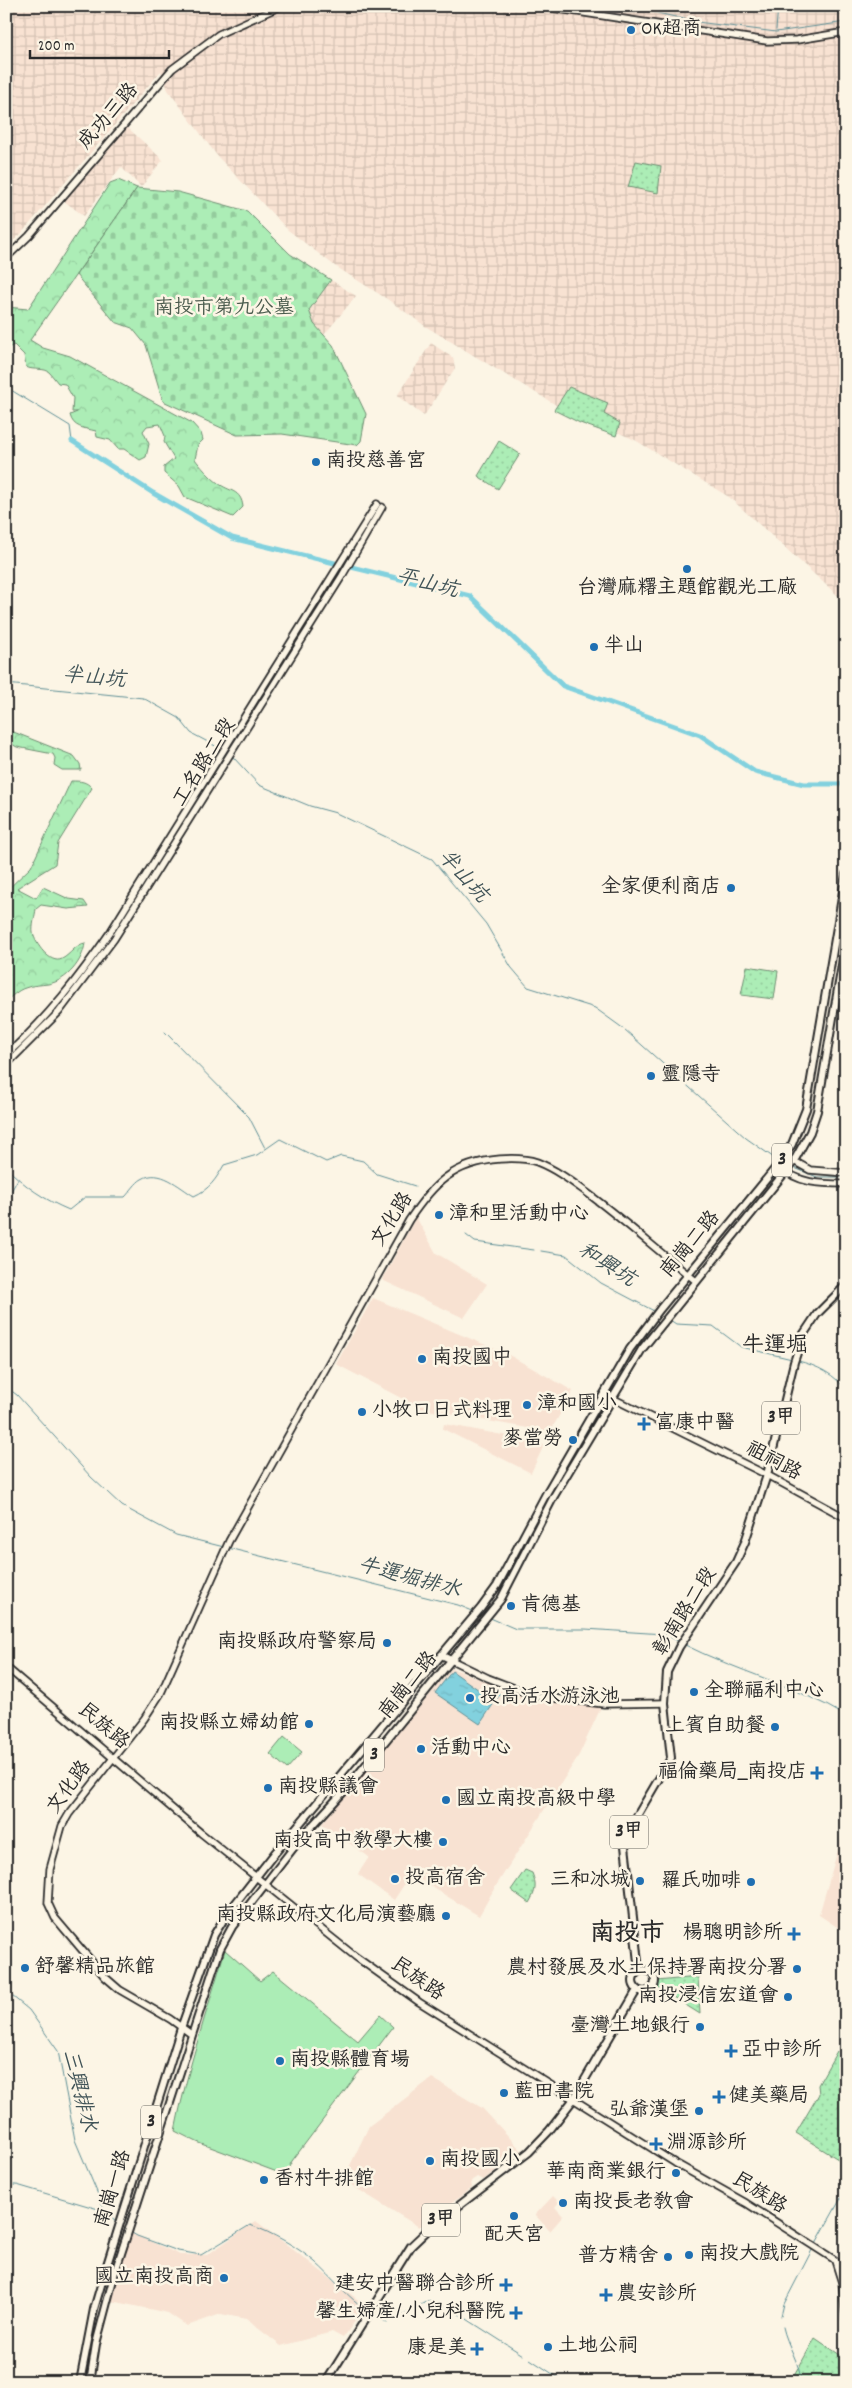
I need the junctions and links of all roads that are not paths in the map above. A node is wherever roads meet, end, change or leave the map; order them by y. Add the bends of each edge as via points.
1 (281, 6) edge
2 (539, 6) edge
3 (846, 32) edge
4 (6, 258) edge
5 (846, 874) edge
6 (846, 942) edge
7 (92, 965) junction
8 (6, 1055) edge
9 (6, 1065) edge
10 (785, 1156) junction
11 (794, 1161) junction
12 (778, 1165) junction
13 (786, 1172) junction
14 (846, 1173) edge
15 (846, 1184) edge
16 (688, 1275) junction
17 (696, 1282) junction
18 (846, 1285) edge
19 (604, 1394) junction
20 (612, 1398) junction
21 (767, 1475) junction
22 (846, 1518) edge
23 (441, 1655) junction
24 (450, 1661) junction
25 (6, 1667) edge
26 (665, 1703) junction
27 (114, 1757) junction
28 (256, 1877) junction
29 (265, 1885) junction
30 (639, 1971) junction
31 (637, 1990) junction
32 (181, 2028) junction
33 (191, 2034) junction
34 (573, 2100) junction
35 (836, 2261) junction
36 (846, 2267) edge
37 (846, 2275) edge
38 (842, 2283) junction
39 (846, 2319) edge
40 (80, 2382) edge
41 (90, 2382) edge
42 (326, 2382) edge

1 - 4 street, 成功三路 via 219,34 172,69 29,236
2 - 3 street via 767,41
5 - 10 main road, 南崗二路 / 3 via 806,1109
6 - 11 main road, 南崗二路 / 3 via 817,1111
7 - 7 street, 工名路二段 via 334,573 379,506 354,557
7 - 8 street
7 - 9 street via 84,981 59,1012
10 - 11 street
10 - 12 main road, 南崗二路 / 3
11 - 13 main road, 南崗二路 / 3
11 - 14 street via 810,1170
12 - 13 street
12 - 16 main road, 南崗二路 / 3
13 - 15 street via 803,1181
13 - 17 main road, 南崗二路 / 3
16 - 17 street, 文化路
16 - 19 main road, 南崗二路 / 3 via 630,1349
16 - 27 street, 文化路 via 602,1204 553,1169 537,1162 511,1159 472,1163 443,1179 409,1220 229,1541 161,1693
17 - 20 main road, 南崗二路 / 3 via 642,1348
18 - 21 main road, 彰南路二段 / 3甲 via 808,1326 795,1360
19 - 20 street, 祖祠路
19 - 23 main road, 南崗二路 / 3 via 497,1586
20 - 21 street, 祖祠路
20 - 24 main road, 南崗二路 / 3 via 554,1496 509,1587
21 - 22 street, 祖祠路
21 - 26 main road, 彰南路二段 / 3甲 via 736,1562 681,1644 667,1672
23 - 24 street
23 - 28 main road, 南崗二路 / 3
24 - 26 street via 535,1696 604,1704
24 - 29 main road, 南崗二路 / 3
25 - 27 street, 民族路
26 - 30 main road, 彰南路二段 / 3甲 via 671,1758 634,1821 625,1846
27 - 28 street, 民族路
27 - 32 street, 文化路 via 62,1826 50,1869 48,1904 55,1918 106,1977 120,1990 170,2018
28 - 29 street, 民族路
28 - 32 main road, 南崗一路 / 3 via 214,1935
29 - 33 main road, 南崗一路 / 3 via 232,1927 220,1949
29 - 34 street, 民族路 via 419,2002
30 - 31 main road, 彰南路二段 / 3甲 via 633,1979
30 - 31 main road, 彰南路二段 / 3甲 via 650,1972 654,1981 648,1991
31 - 34 main road, 彰南路二段 / 3甲
32 - 33 street, 文化路
32 - 40 main road, 南崗一路 / 3 via 94,2309
33 - 41 main road, 南崗一路 / 3 via 105,2308
34 - 35 street, 民族路
34 - 42 main road, 3甲 via 529,2152 411,2246
35 - 36 street, 民族路
35 - 38 street
37 - 38 street
38 - 39 street

